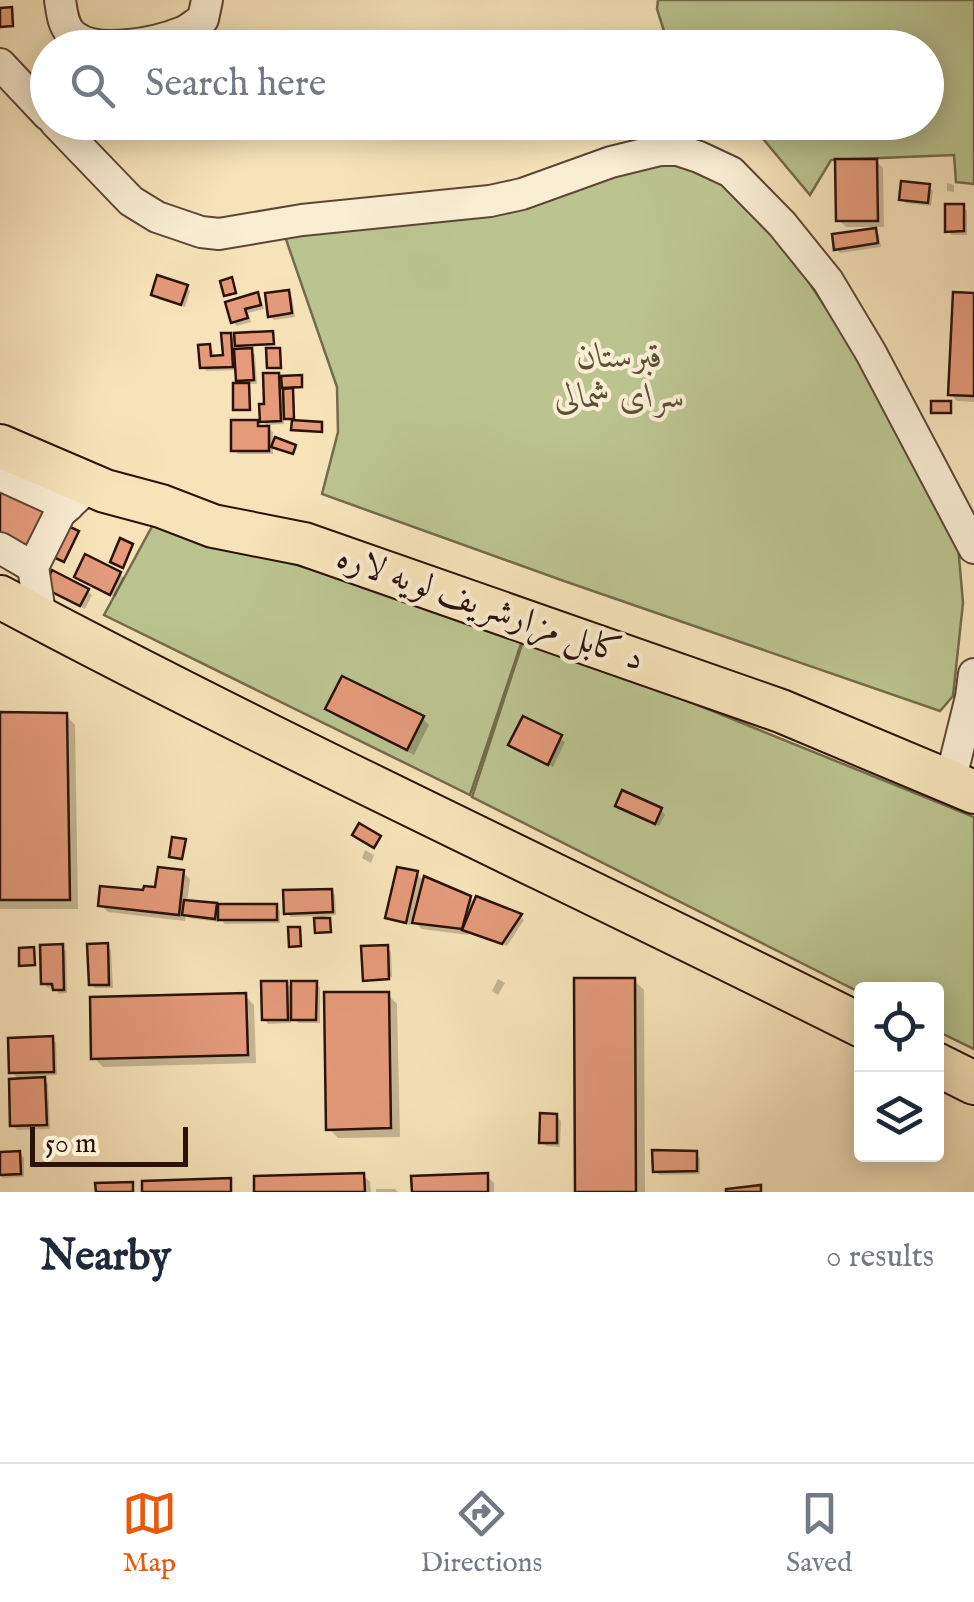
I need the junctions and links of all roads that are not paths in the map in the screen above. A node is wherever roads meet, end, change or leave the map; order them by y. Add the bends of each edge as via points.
1 (60, 0) edge
2 (208, 0) edge
3 (69, 30) edge
4 (187, 30) edge
5 (0, 64) edge
6 (30, 96) edge
7 (72, 140) edge
8 (0, 446) edge
9 (0, 474) edge
10 (79, 496) junction
11 (0, 548) edge
12 (974, 548) edge
13 (33, 566) junction
14 (0, 597) edge
15 (41, 619) junction
16 (974, 674) edge
17 (962, 787) edge
18 (854, 1022) edge
19 (944, 1068) edge
20 (974, 1083) edge

1 - 3 street
2 - 4 street via 202,19
5 - 6 street
7 - 12 street via 131,201 156,217 219,234 490,201 660,150 715,164 732,172 828,281
8 - 10 highway, د کابل مزارشریف لویه لاره
9 - 10 street
10 - 13 street via 60,513
10 - 17 highway, د کابل مزارشریف لویه لاره via 161,506 213,526 304,544 781,710
11 - 13 street
13 - 15 street
14 - 15 highway
15 - 18 highway
16 - 17 street
19 - 20 highway

